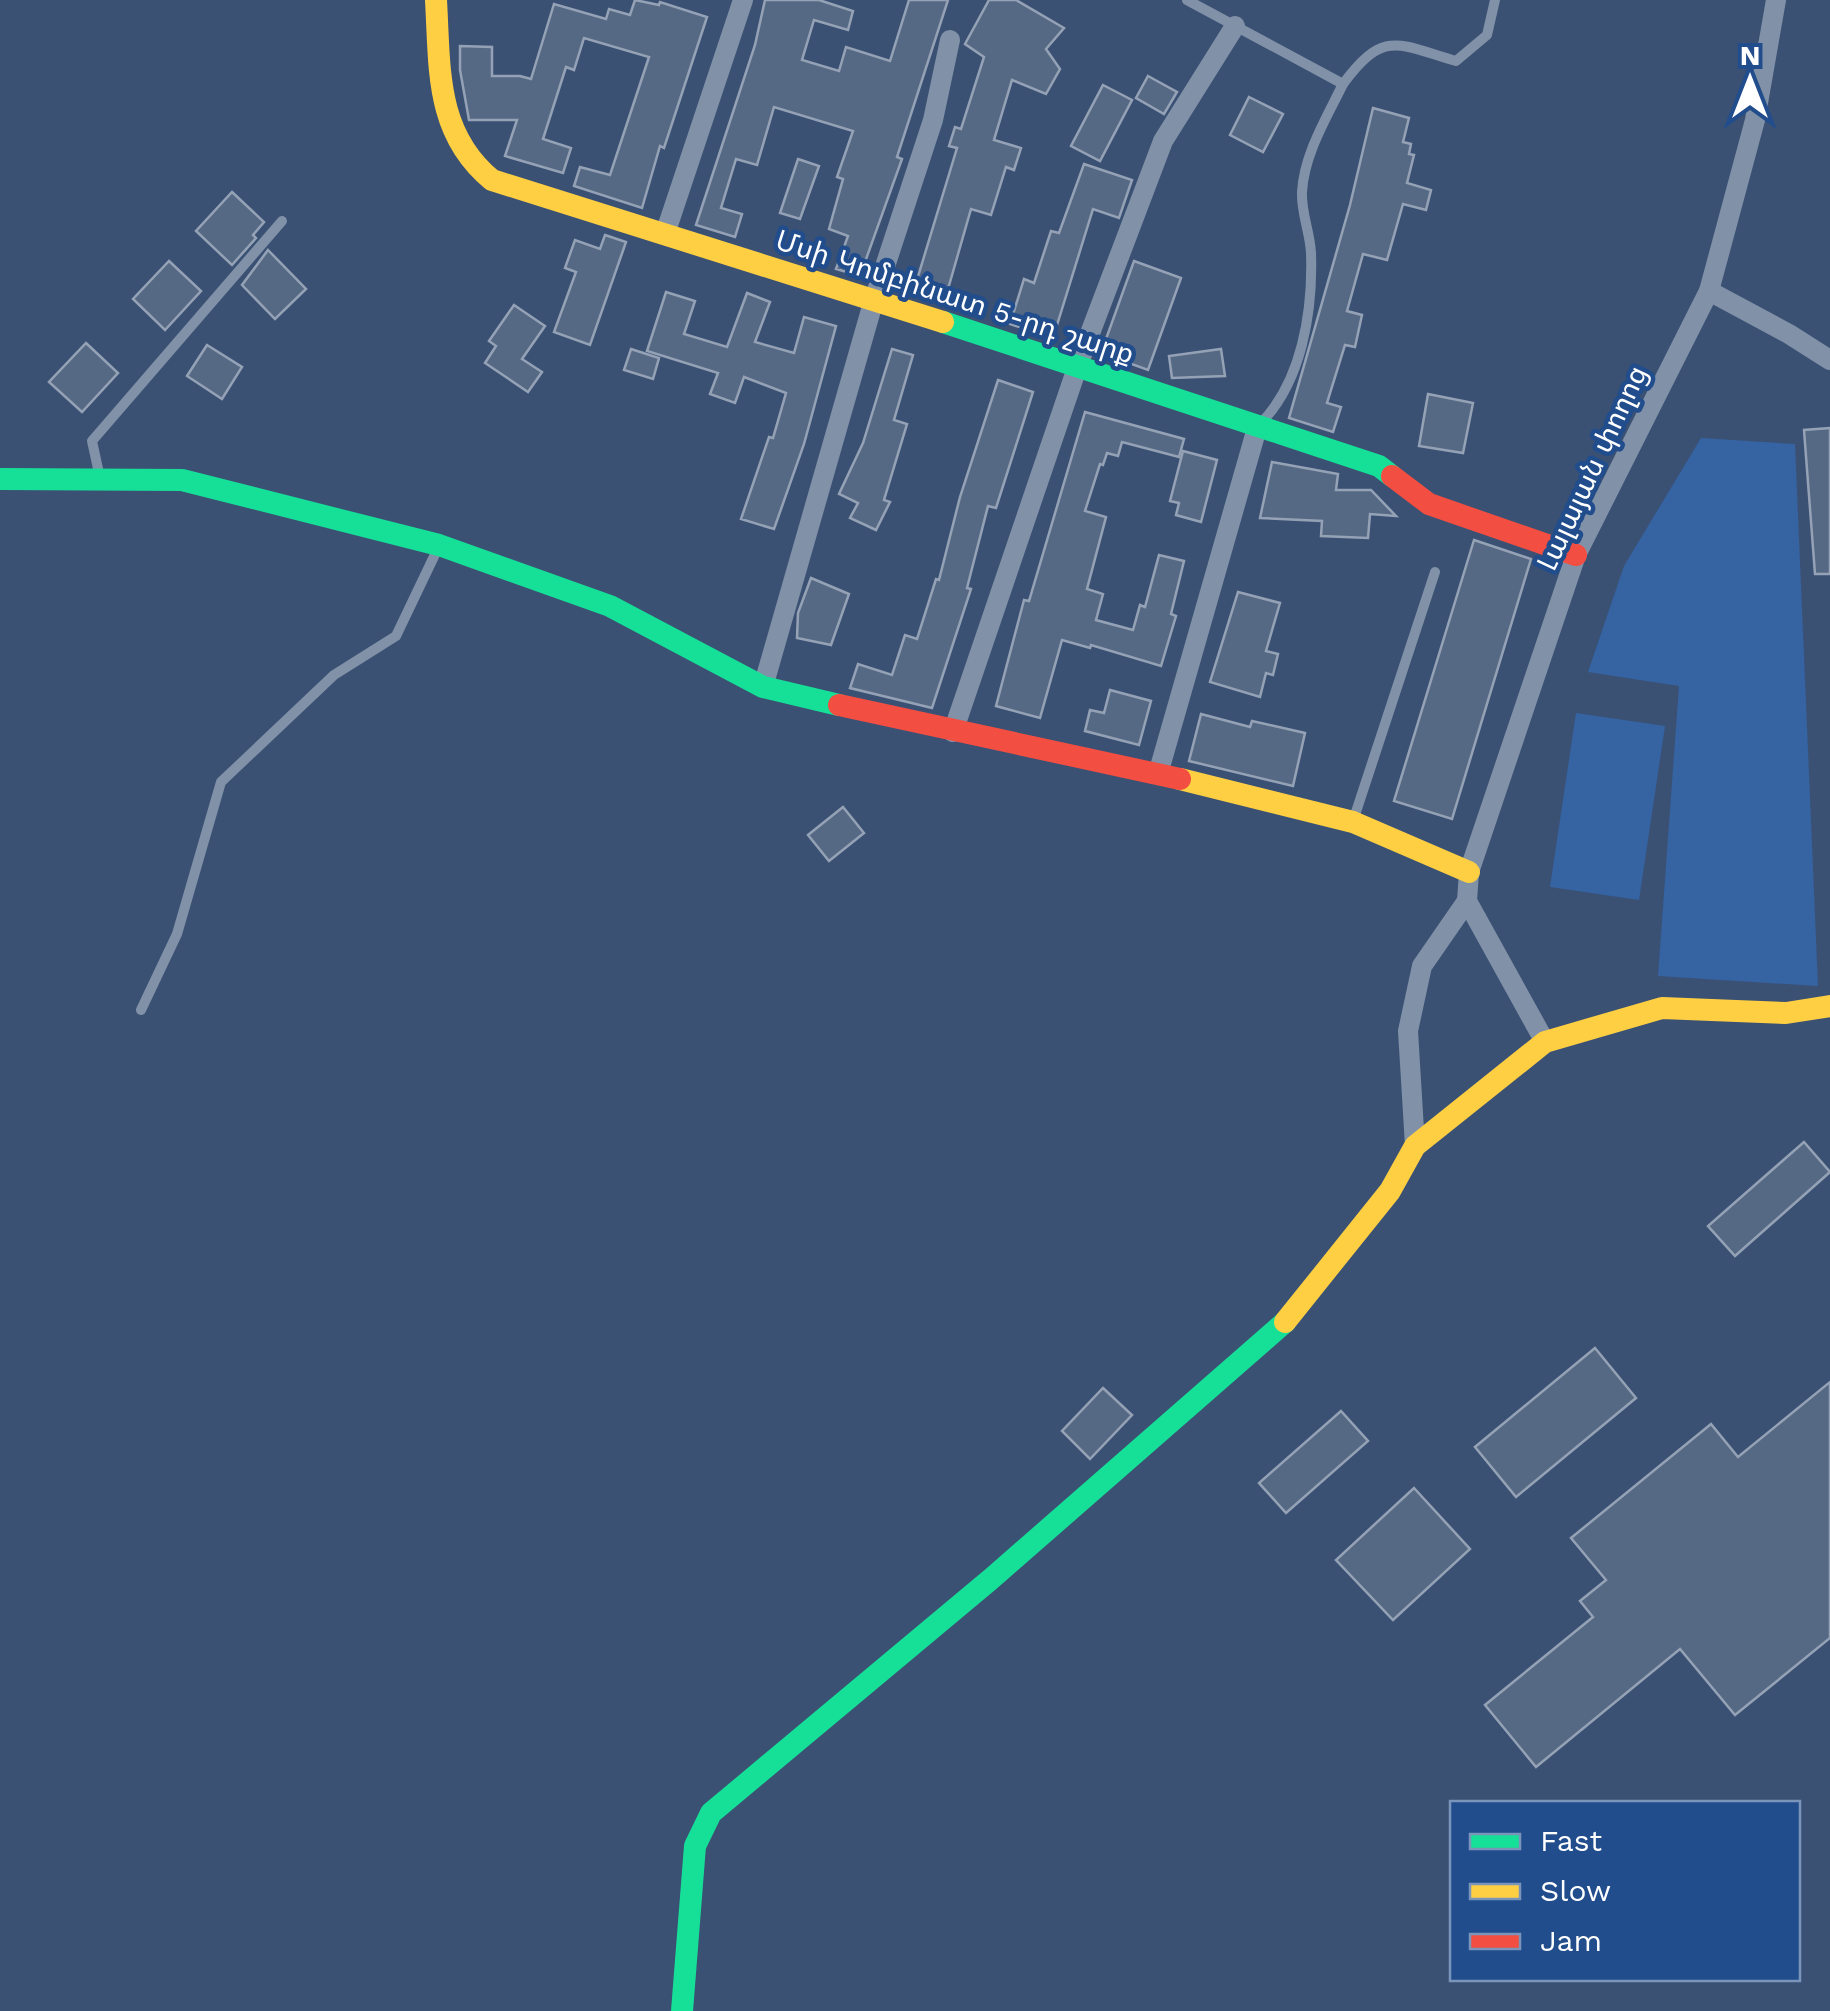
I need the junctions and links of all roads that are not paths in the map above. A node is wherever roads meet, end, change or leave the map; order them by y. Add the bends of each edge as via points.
1 (436, 0) edge
2 (743, 0) edge
3 (1187, 0) edge
4 (1495, 0) edge
5 (1776, 0) edge
6 (1235, 26) junction
7 (950, 40) dead end
8 (1343, 84) junction
9 (282, 221) dead end
10 (664, 234) junction
11 (1709, 291) junction
12 (873, 303) junction
13 (1830, 360) edge
14 (1078, 365) junction
15 (1256, 428) junction
16 (0, 479) edge
17 (100, 479) junction
18 (439, 545) junction
19 (1576, 555) junction
20 (1435, 572) dead end
21 (763, 687) junction
22 (953, 732) junction
23 (1158, 774) junction
24 (1352, 822) junction
25 (1469, 872) junction
26 (1467, 901) junction
27 (1830, 1006) edge
28 (140, 1010) dead end
29 (1553, 1048) junction
30 (1415, 1146) junction
31 (682, 2011) edge

1 - 10 street, Մսի Կոմբինատ 5-րդ շարք via 452,130 465,156 492,180
2 - 10 street
3 - 6 lane
4 - 8 lane via 1488,35 1456,62 1380,45
5 - 11 street, Լալայան փողոց via 1756,120
6 - 8 lane
6 - 14 street via 1163,141
7 - 12 street via 933,120
8 - 15 lane via 1305,168 1308,328 1277,408
9 - 17 lane via 92,441
10 - 12 street, Մսի Կոմբինատ 5-րդ շարք
11 - 13 street
11 - 19 street, Լալայան փողոց
12 - 14 street, Մսի Կոմբինատ 5-րդ շարք
12 - 21 street
14 - 15 street, Մսի Կոմբինատ 5-րդ շարք
14 - 22 street
15 - 19 street, Մսի Կոմբինատ 5-րդ շարք via 1379,466 1430,504
15 - 23 street
16 - 17 street
17 - 18 street via 182,480
18 - 21 street via 610,606
18 - 28 lane via 396,636 334,675 222,782 177,934
19 - 25 street, Լալայան փողոց
20 - 24 lane
21 - 22 street
22 - 23 street
23 - 24 street
24 - 25 street
25 - 26 street, Լալայան փողոց
26 - 29 street
26 - 30 street via 1422,966 1411,1015
27 - 29 street via 1786,1013 1662,1008
29 - 30 street
30 - 31 street via 1390,1192 1293,1315 710,1813 695,1846

